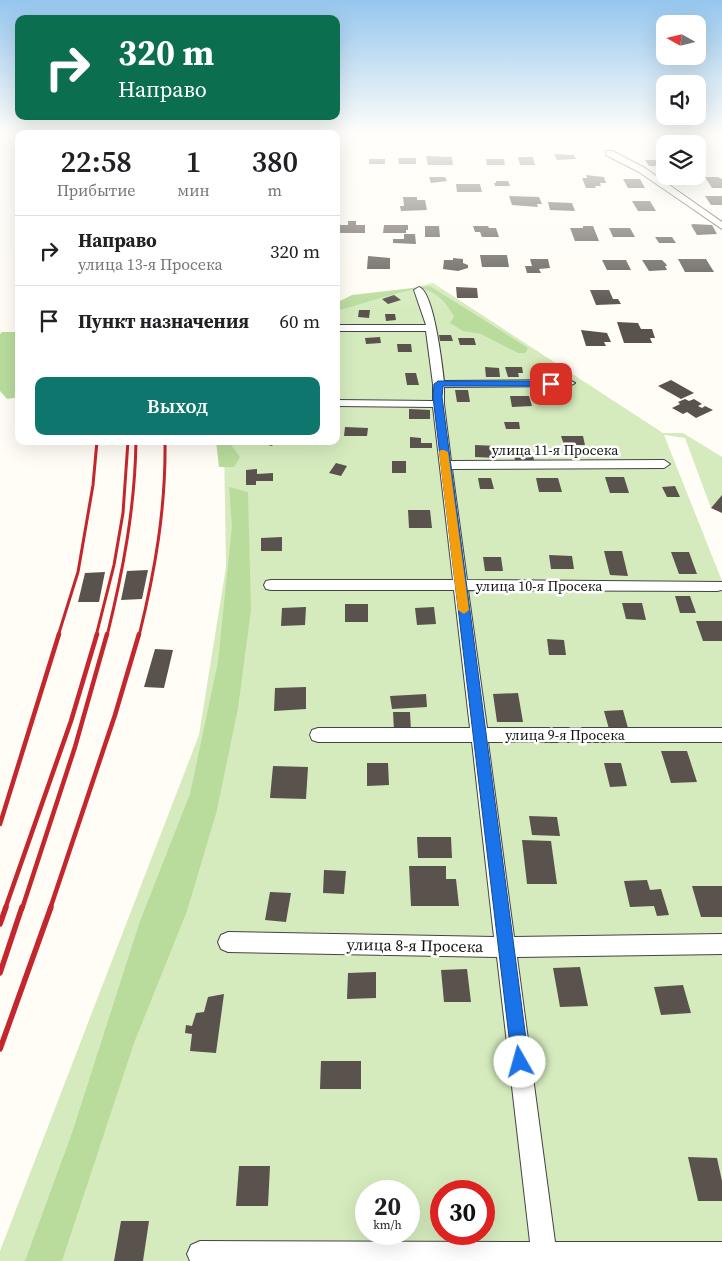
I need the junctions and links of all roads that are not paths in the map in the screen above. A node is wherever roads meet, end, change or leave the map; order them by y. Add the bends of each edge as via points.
1 (675, 193) edge
2 (722, 226) edge
3 (419, 290) dead end
4 (340, 328) edge
5 (431, 328) junction
6 (438, 384) junction
7 (569, 384) dead end
8 (340, 403) edge
9 (438, 404) junction
10 (664, 464) dead end
11 (445, 465) junction
12 (272, 585) dead end
13 (461, 586) junction
14 (717, 586) dead end
15 (318, 735) dead end
16 (479, 735) junction
17 (722, 735) edge
18 (228, 942) dead end
19 (722, 944) edge
20 (506, 947) junction
21 (200, 1254) dead end
22 (722, 1255) edge
23 (544, 1258) edge

1 - 2 street
3 - 5 street
4 - 5 street
5 - 6 street
6 - 7 street
6 - 9 street
8 - 9 street
9 - 11 street
10 - 11 street, улица 11-я Просека
11 - 13 street
12 - 13 street, улица 10-я Просека
13 - 14 street, улица 10-я Просека
13 - 16 street
15 - 16 street, улица 9-я Просека
16 - 17 street, улица 9-я Просека
16 - 20 street
18 - 20 street, улица 8-я Просека
19 - 20 street, улица 8-я Просека
20 - 23 street
21 - 23 street
22 - 23 street

